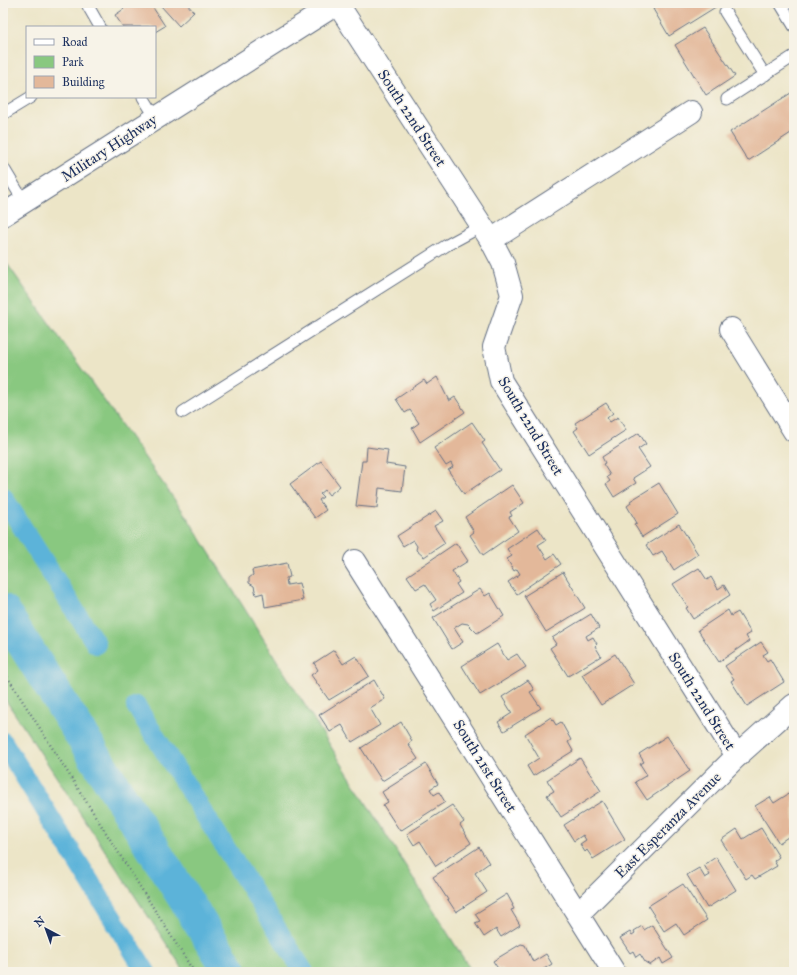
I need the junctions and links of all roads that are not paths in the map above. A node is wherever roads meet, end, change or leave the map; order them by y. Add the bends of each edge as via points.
1 (89, 3) edge
2 (337, 3) edge
3 (780, 3) edge
4 (725, 12) dead end
5 (99, 26) edge
6 (794, 26) edge
7 (794, 56) edge
8 (765, 75) junction
9 (29, 98) edge
10 (144, 98) edge
11 (727, 99) dead end
12 (691, 112) dead end
13 (3, 114) edge
14 (156, 118) junction
15 (3, 167) edge
16 (24, 202) junction
17 (3, 215) edge
18 (486, 233) junction
19 (731, 329) dead end
20 (183, 412) dead end
21 (794, 431) edge
22 (355, 561) dead end
23 (794, 705) edge
24 (737, 756) junction
25 (578, 914) junction
26 (614, 972) edge

1 - 5 lane via 88,6
2 - 14 street, Military Highway
2 - 18 street, South 22nd Street
3 - 6 lane
4 - 8 lane
7 - 8 lane
8 - 11 lane
9 - 13 lane
10 - 14 lane
12 - 18 street
14 - 16 street, Military Highway
15 - 16 lane
16 - 17 street, Military Highway
18 - 20 lane via 447,245
18 - 24 street, South 22nd Street via 503,263 512,295 494,347 501,381
19 - 21 street
22 - 25 street, South 21st Street
23 - 24 street, East Esperanza Avenue
24 - 25 street, East Esperanza Avenue
25 - 26 street, South 21st Street

